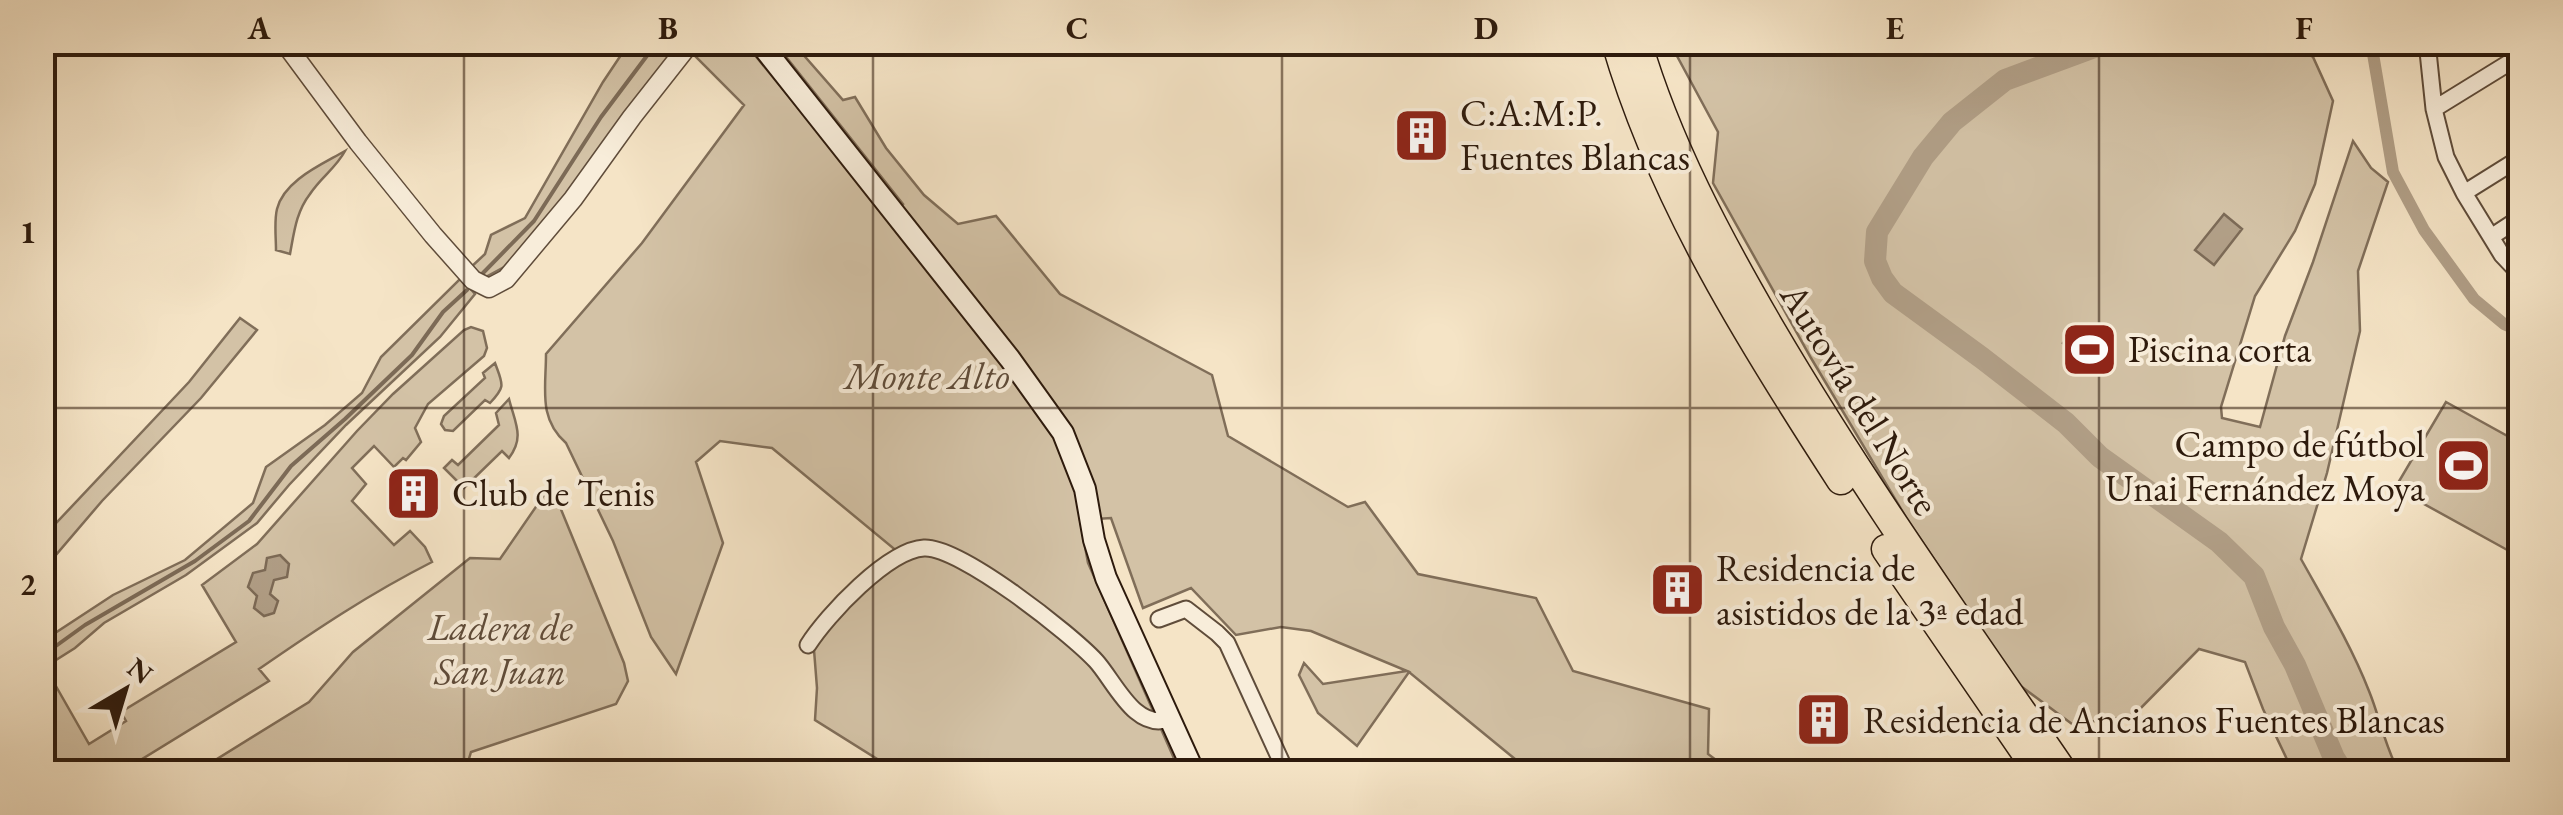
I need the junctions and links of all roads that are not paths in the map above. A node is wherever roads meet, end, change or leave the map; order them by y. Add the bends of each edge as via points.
1 (284, 42) edge
2 (707, 42) edge
3 (759, 42) edge
4 (1616, 42) edge
5 (1637, 42) edge
6 (2427, 42) edge
7 (2514, 42) edge
8 (687, 48) edge
9 (2520, 54) edge
10 (2434, 109) junction
11 (2520, 158) edge
12 (2464, 193) junction
13 (2520, 218) edge
14 (2491, 236) junction
15 (2520, 274) edge
16 (1159, 619) dead end
17 (808, 645) dead end
18 (1169, 718) junction
19 (1194, 772) edge
20 (1286, 772) edge
21 (2039, 772) edge
22 (2063, 772) edge

1 - 8 street via 433,235 473,280 489,288 506,279 573,199
2 - 8 street
3 - 18 main road via 1063,433 1100,562
4 - 21 highway, Autovía del Norte via 1645,127 1734,308 1864,516
5 - 22 highway, Autovía del Norte via 1700,202 1767,323 1853,465
6 - 10 street
7 - 9 street
9 - 10 street
10 - 12 street
11 - 12 street
12 - 14 street
13 - 14 street
14 - 15 street
16 - 20 street via 1186,609 1227,643
17 - 18 street via 828,616 888,563 902,553 932,549 977,570 1076,641 1133,710 1160,722
18 - 19 main road

